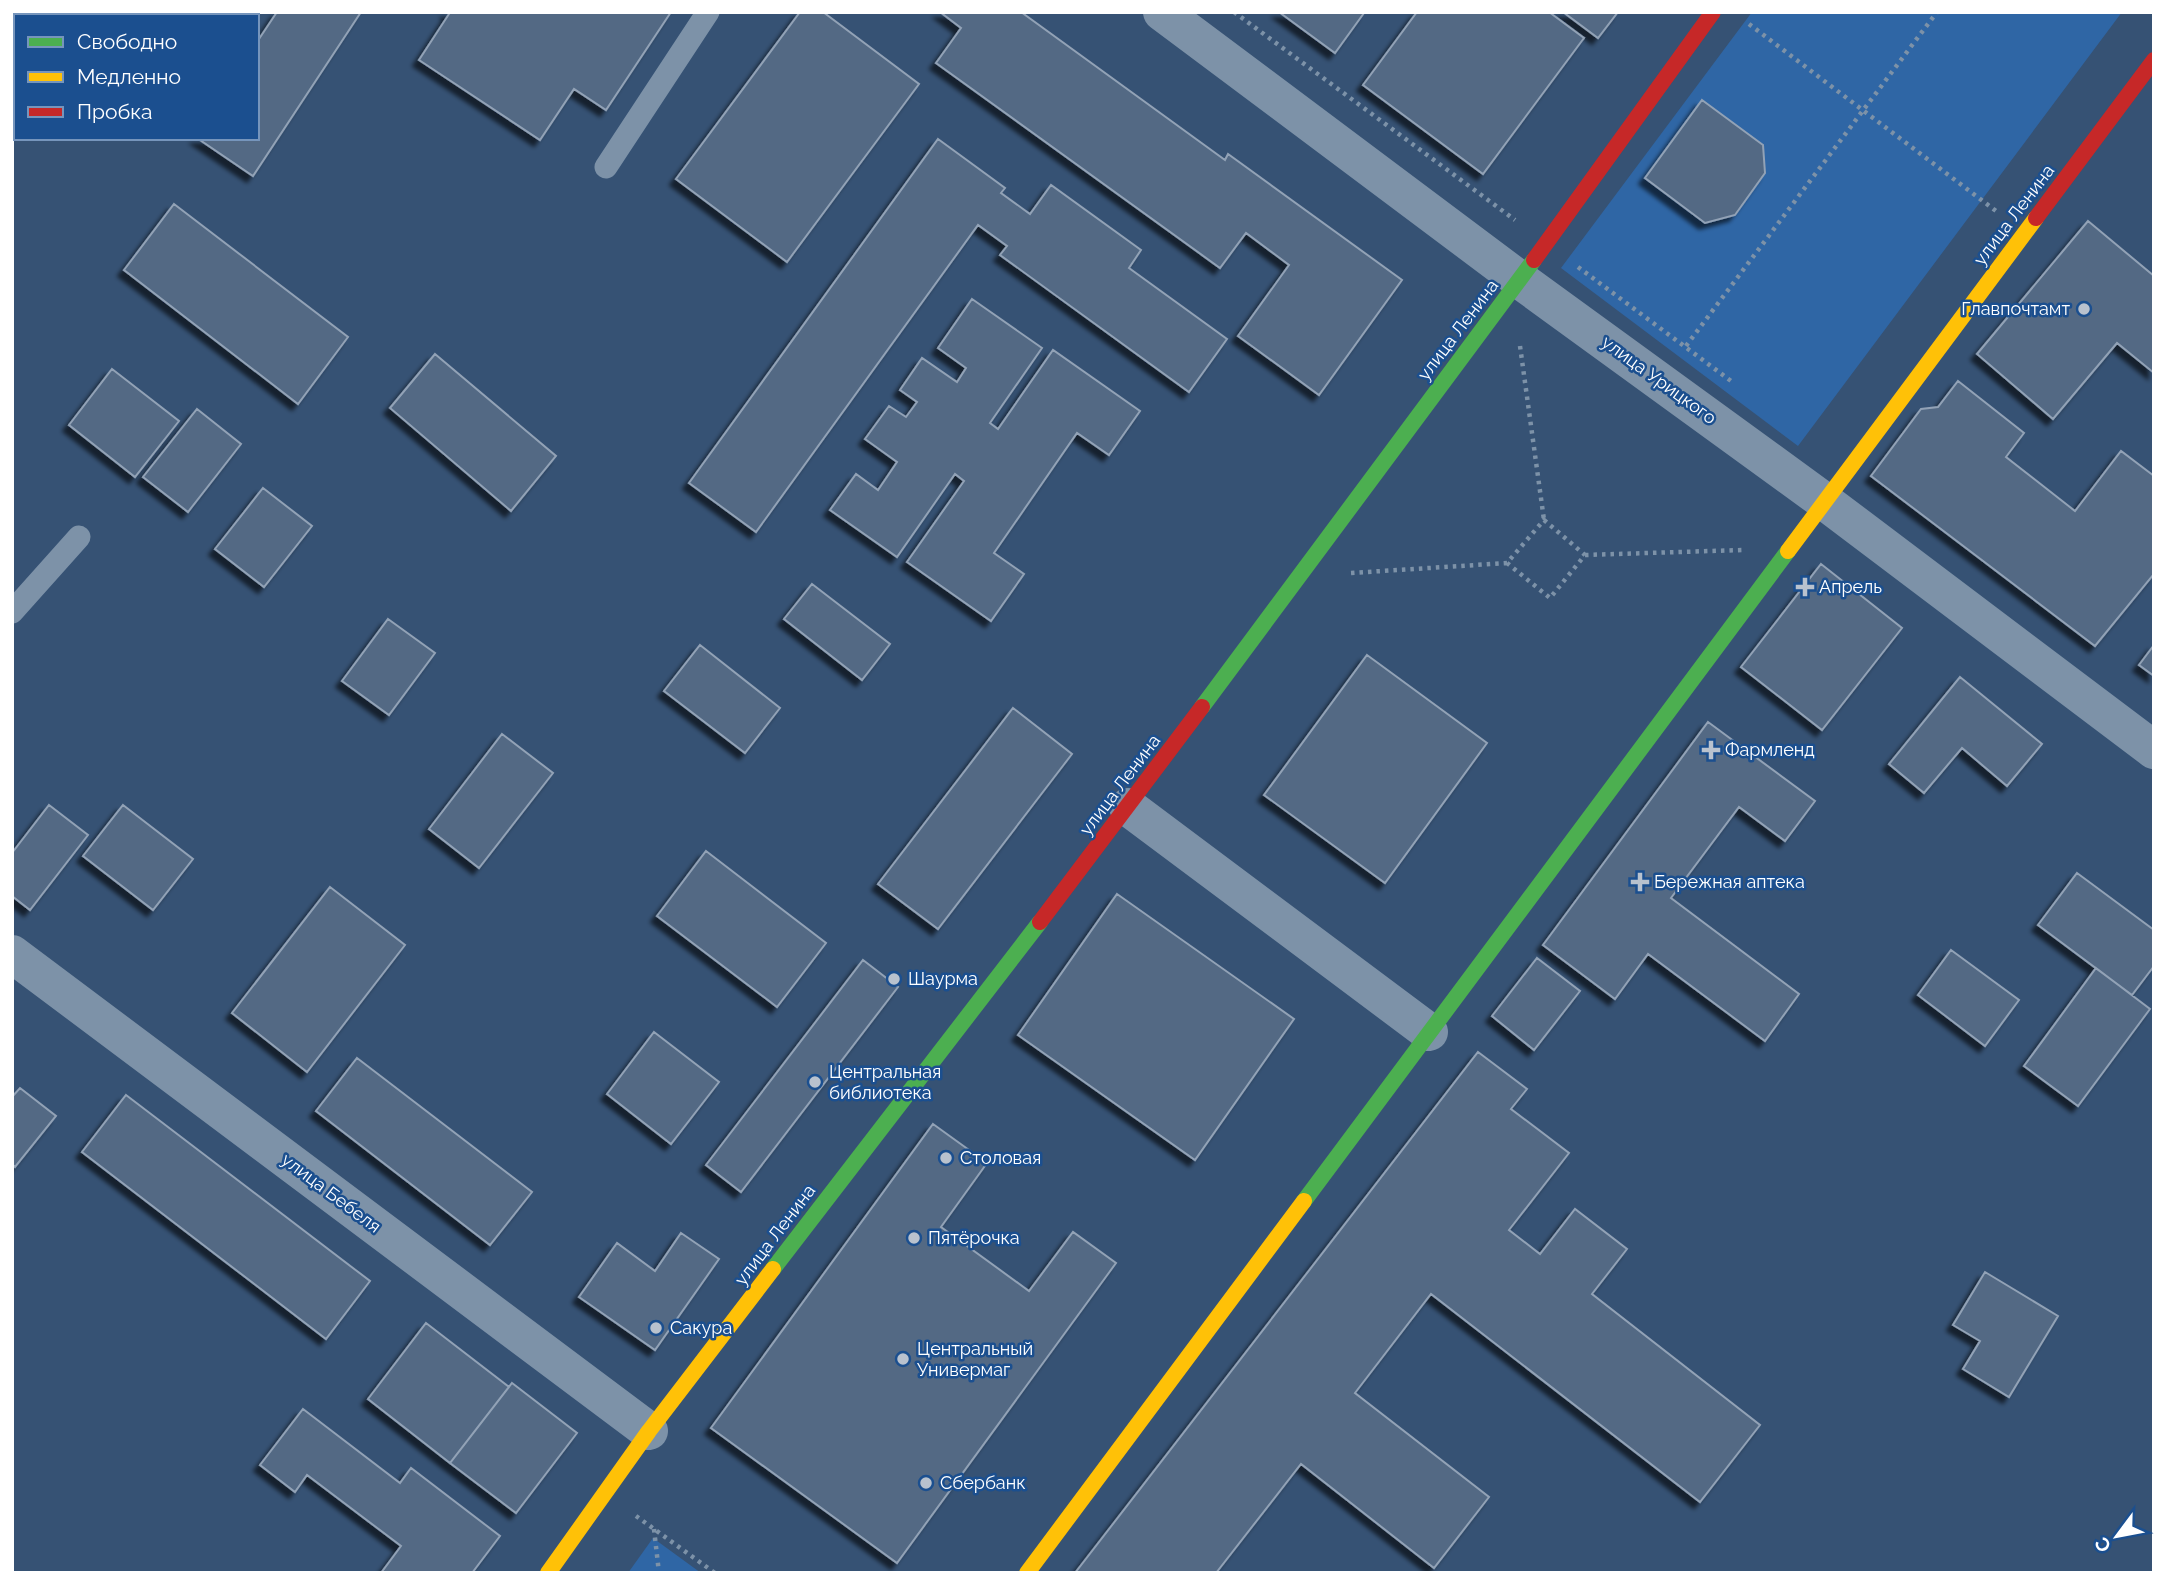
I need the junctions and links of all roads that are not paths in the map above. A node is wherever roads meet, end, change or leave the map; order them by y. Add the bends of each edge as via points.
1 (708, 12) edge
2 (1162, 12) edge
3 (1713, 12) edge
4 (2154, 60) edge
5 (606, 167) dead end
6 (1534, 290) junction
7 (1824, 500) junction
8 (79, 537) dead end
9 (12, 612) edge
10 (2154, 750) edge
11 (1128, 807) junction
12 (12, 954) edge
13 (1429, 1032) junction
14 (649, 1431) junction
15 (548, 1573) edge
16 (1027, 1573) edge

1 - 5 lane
2 - 6 street, улица Урицкого
3 - 6 street, улица Ленина
4 - 7 street, улица Ленина
6 - 7 street, улица Урицкого
6 - 11 street, улица Ленина via 1299,577
7 - 10 street, улица Урицкого
7 - 13 street, улица Ленина
8 - 9 lane
11 - 13 street
11 - 14 street, улица Ленина
12 - 14 street, улица Бебеля
13 - 16 street, улица Ленина
14 - 15 street, улица Ленина

